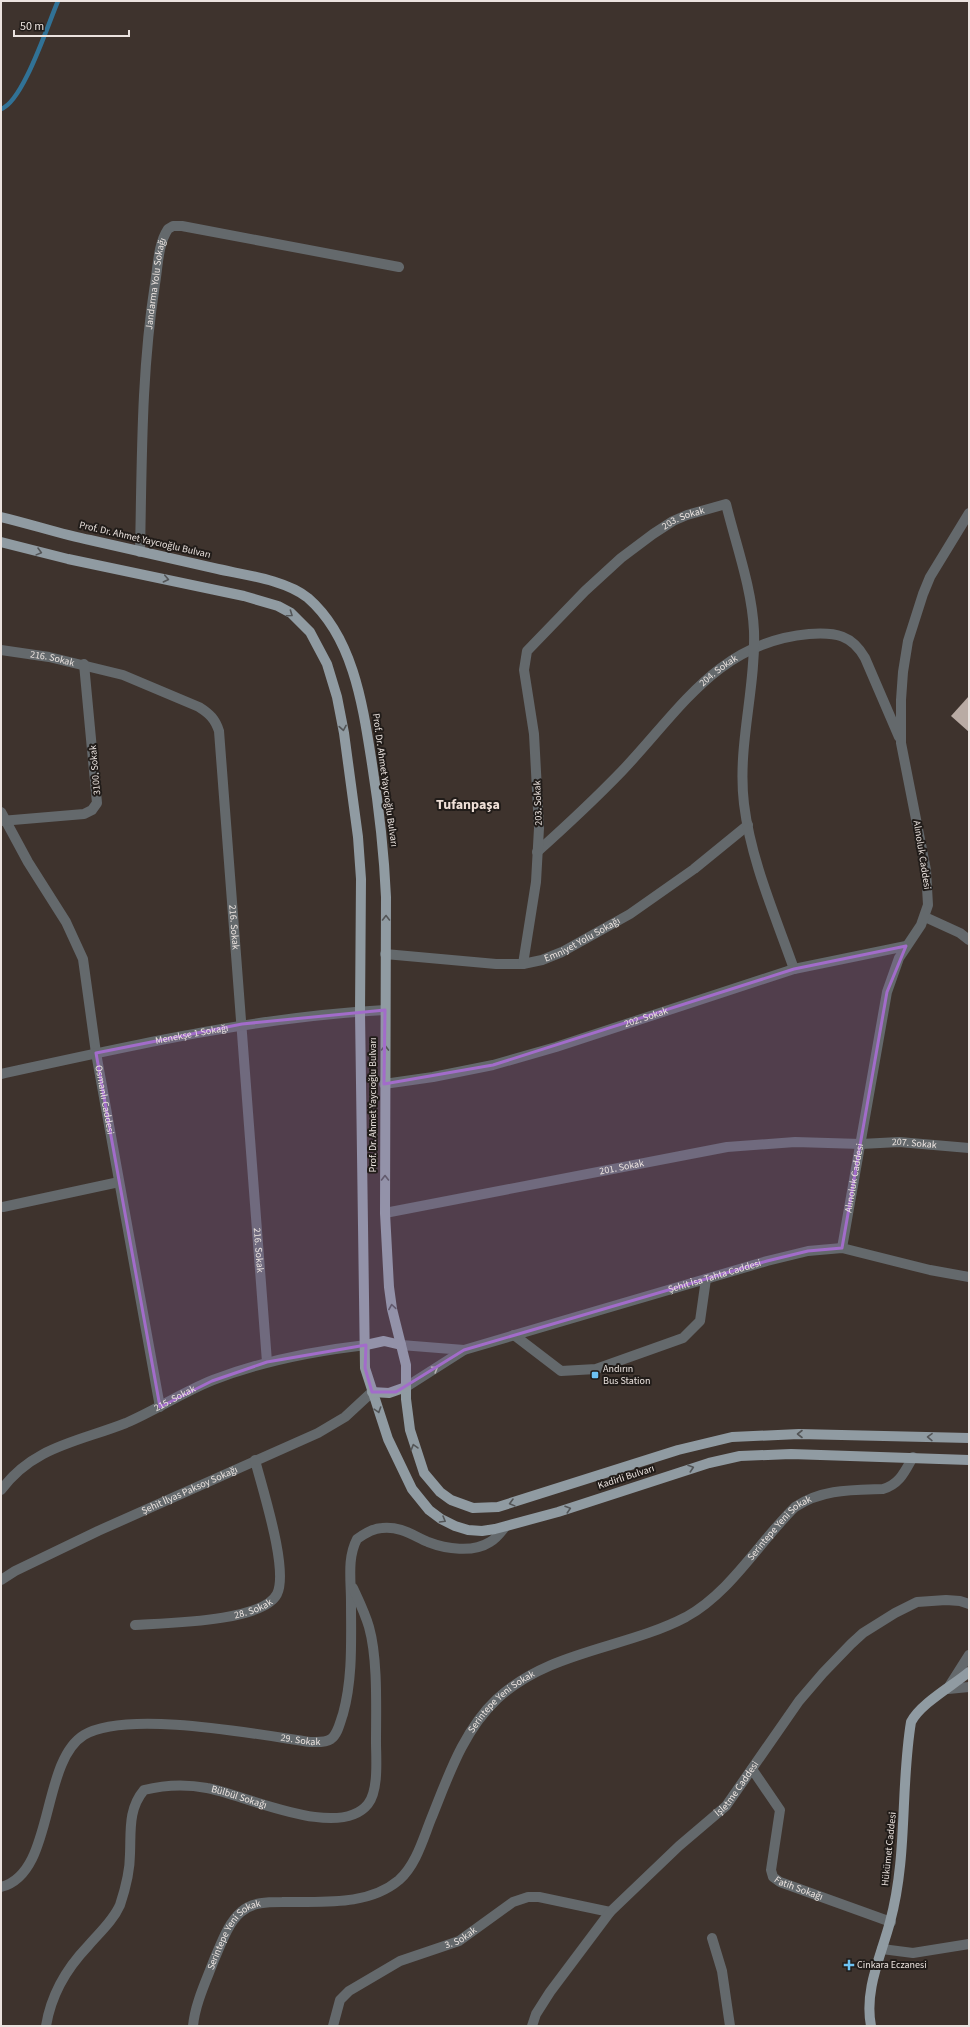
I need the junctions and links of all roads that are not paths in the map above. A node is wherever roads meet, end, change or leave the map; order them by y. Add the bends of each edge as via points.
1 (399, 267) dead end
2 (969, 513) edge
3 (1, 517) edge
4 (1, 542) edge
5 (140, 552) junction
6 (753, 648) junction
7 (1, 650) edge
8 (84, 664) junction
9 (901, 743) junction
10 (2, 818) edge
11 (748, 825) junction
12 (538, 852) junction
13 (925, 917) junction
14 (969, 940) edge
15 (906, 946) junction
16 (385, 954) junction
17 (523, 964) junction
18 (794, 969) junction
19 (385, 1010) junction
20 (360, 1012) junction
21 (242, 1024) junction
22 (96, 1053) junction
23 (1, 1074) edge
24 (384, 1084) junction
25 (861, 1144) junction
26 (969, 1148) edge
27 (118, 1182) junction
28 (3, 1207) dead end
29 (385, 1213) junction
30 (842, 1248) junction
31 (969, 1277) edge
32 (706, 1279) junction
33 (514, 1335) junction
34 (366, 1345) junction
35 (401, 1345) junction
36 (464, 1350) junction
37 (267, 1362) junction
38 (406, 1387) junction
39 (372, 1392) junction
40 (160, 1407) junction
41 (969, 1438) edge
42 (913, 1457) junction
43 (255, 1460) junction
44 (969, 1460) edge
45 (1, 1490) edge
46 (505, 1527) junction
47 (1, 1580) edge
48 (351, 1583) junction
49 (969, 1604) edge
50 (135, 1625) dead end
51 (969, 1655) edge
52 (969, 1672) edge
53 (969, 1681) edge
54 (969, 1687) edge
55 (948, 1689) junction
56 (752, 1769) junction
57 (1, 1887) edge
58 (610, 1912) junction
59 (891, 1922) junction
60 (712, 1938) dead end
61 (969, 1944) edge
62 (882, 1949) junction
63 (46, 2026) edge
64 (193, 2026) edge
65 (333, 2026) edge
66 (532, 2026) edge
67 (730, 2026) edge
68 (871, 2026) edge

1 - 5 street, Jandarma Yolu Sokağı via 182,226 168,229 162,244 152,308 143,392
2 - 9 street, Alınoluk Caddesi via 930,576 915,618 903,672
3 - 5 main road, Prof. Dr. Ahmet Yaycıoğlu Bulvarı
4 -> 20 main road, Prof. Dr. Ahmet Yaycıoğlu Bulvarı via 264,601 291,614 310,632 327,664 337,697 350,774 361,879
16 -> 5 main road, Prof. Dr. Ahmet Yaycıoğlu Bulvarı via 384,853 376,790 363,711 348,658 338,636 318,609 296,590
6 - 9 street, 204. Sokak via 795,635 819,633 847,638 866,658
6 - 11 street, 203. Sokak via 743,777
6 - 12 street, 204. Sokak via 736,656 707,678 623,770
6 - 12 street, 203. Sokak via 754,632 747,586 726,504 673,521 621,558 585,591 537,639 527,651 524,660 536,761
7 - 8 street, 216. Sokak
8 - 10 street, 3100. Sokak via 97,803 92,810 84,814
8 - 21 street, 216. Sokak via 159,689 210,714 216,722 221,749
9 - 13 street, Alınoluk Caddesi via 926,870 928,889
10 - 22 street, Osmanlı Caddesi via 66,922 83,959
11 - 17 street, Emniyet Yolu Sokağı via 694,869 630,914 562,952
11 - 18 street, 203. Sokak via 755,857
12 - 17 street, 203. Sokak
13 - 14 street via 960,933
13 - 15 street, Alınoluk Caddesi
15 - 18 street, 202. Sokak
15 - 25 street, Alınoluk Caddesi via 887,992
16 - 17 street, Emniyet Yolu Sokağı
16 - 19 main road, Prof. Dr. Ahmet Yaycıoğlu Bulvarı
18 - 24 street, 202. Sokak via 518,1058 471,1070
19 - 20 street, Menekşe 1 Sokağı
24 -> 19 main road, Prof. Dr. Ahmet Yaycıoğlu Bulvarı
20 - 21 street, Menekşe 1 Sokağı
20 - 34 main road, Prof. Dr. Ahmet Yaycıoğlu Bulvarı
21 - 22 street, Menekşe 1 Sokağı
21 - 37 street, 216. Sokak
22 - 23 street, Menekşe 1 Sokağı
22 - 27 street, Osmanlı Caddesi
29 -> 24 main road, Prof. Dr. Ahmet Yaycıoğlu Bulvarı
25 - 26 street, 207. Sokak via 906,1142
25 - 29 street, 201. Sokak via 795,1142 727,1147
25 - 30 street, Alınoluk Caddesi
27 - 28 street
27 - 40 street, Osmanlı Caddesi
35 -> 29 main road, Prof. Dr. Ahmet Yaycıoğlu Bulvarı via 390,1295
30 - 31 street, Şehit İsa Tahta Caddesi via 923,1269
30 - 32 street, Şehit İsa Tahta Caddesi via 808,1251
32 - 33 street, Şehit İsa Tahta Caddesi
32 - 33 street via 700,1321 682,1338 596,1368 561,1371
33 - 36 street, Şehit İsa Tahta Caddesi
34 - 35 main road via 384,1341
34 - 37 street, 215. Sokak via 310,1352
34 - 39 main road, Kadirli Bulvarı via 365,1368
35 - 36 street, Şehit İsa Tahta Caddesi
35 - 38 main road, Kadirli Bulvarı via 406,1365
38 -> 36 street, Şehit İsa Tahta Caddesi
37 - 40 street, 215. Sokak via 212,1381
38 - 39 main road via 389,1393
41 -> 38 main road, Kadirli Bulvarı via 799,1434 732,1437 678,1450 498,1507 473,1508 451,1500 440,1492 424,1473 410,1430
39 - 43 street, Şehit İlyas Paksoy Sokağı via 332,1426
39 -> 46 main road, Kadirli Bulvarı via 388,1439 404,1474 429,1510 441,1519 468,1530 482,1531
40 - 45 street, 215. Sokak via 34,1458 21,1467
42 - 44 main road, Kadirli Bulvarı
46 -> 42 main road, Kadirli Bulvarı via 734,1457 791,1454
42 - 64 street, Serintepe Yeni Sokak via 901,1477 891,1486 883,1489 822,1494 807,1499 795,1507 731,1580 688,1616 646,1633 571,1656 513,1686 486,1710 462,1746 416,1856 399,1879 387,1888 344,1901 266,1902 251,1905 241,1912 232,1922 221,1943 205,1983
43 - 47 street, Şehit İlyas Paksoy Sokağı via 49,1554
43 - 50 street, 28. Sokak via 278,1554 280,1585 273,1600 265,1607 239,1615
46 - 48 street, 29. Sokak via 492,1542 481,1547 467,1548 443,1546 404,1530 374,1530 357,1539 352,1548
48 - 57 street, 29. Sokak via 348,1689 341,1721 330,1739 324,1742 310,1742 215,1729 143,1724 112,1726 84,1735 61,1766 48,1815 30,1862 14,1881
48 - 63 street, Bülbül Sokağı via 369,1628 373,1658 376,1765 374,1787 368,1804 350,1816 316,1817 267,1807 207,1788 174,1785 144,1790 136,1798 132,1811 130,1855 119,1906 106,1927 80,1954 60,1982
49 - 56 street, İşletme Caddesi via 946,1600 917,1602 863,1633 836,1658 799,1701
51 - 55 street
52 - 55 main road
53 - 55 main road
54 - 55 street
55 - 59 main road, Hükümet Caddesi via 915,1713 911,1722 903,1850
56 - 58 street, İşletme Caddesi via 726,1806 679,1846
56 - 59 street, Fatih Sokağı via 780,1810 771,1870 773,1877 780,1882
58 - 65 street, 3. Sokak via 539,1897 513,1902 459,1941 400,1961 349,1991 340,2000
58 - 66 street, İşletme Caddesi via 550,1992 536,2014
59 - 62 main road, Hükümet Caddesi
60 - 67 street via 722,1971
61 - 62 street via 913,1953
62 - 68 main road, Hükümet Caddesi via 869,2002

